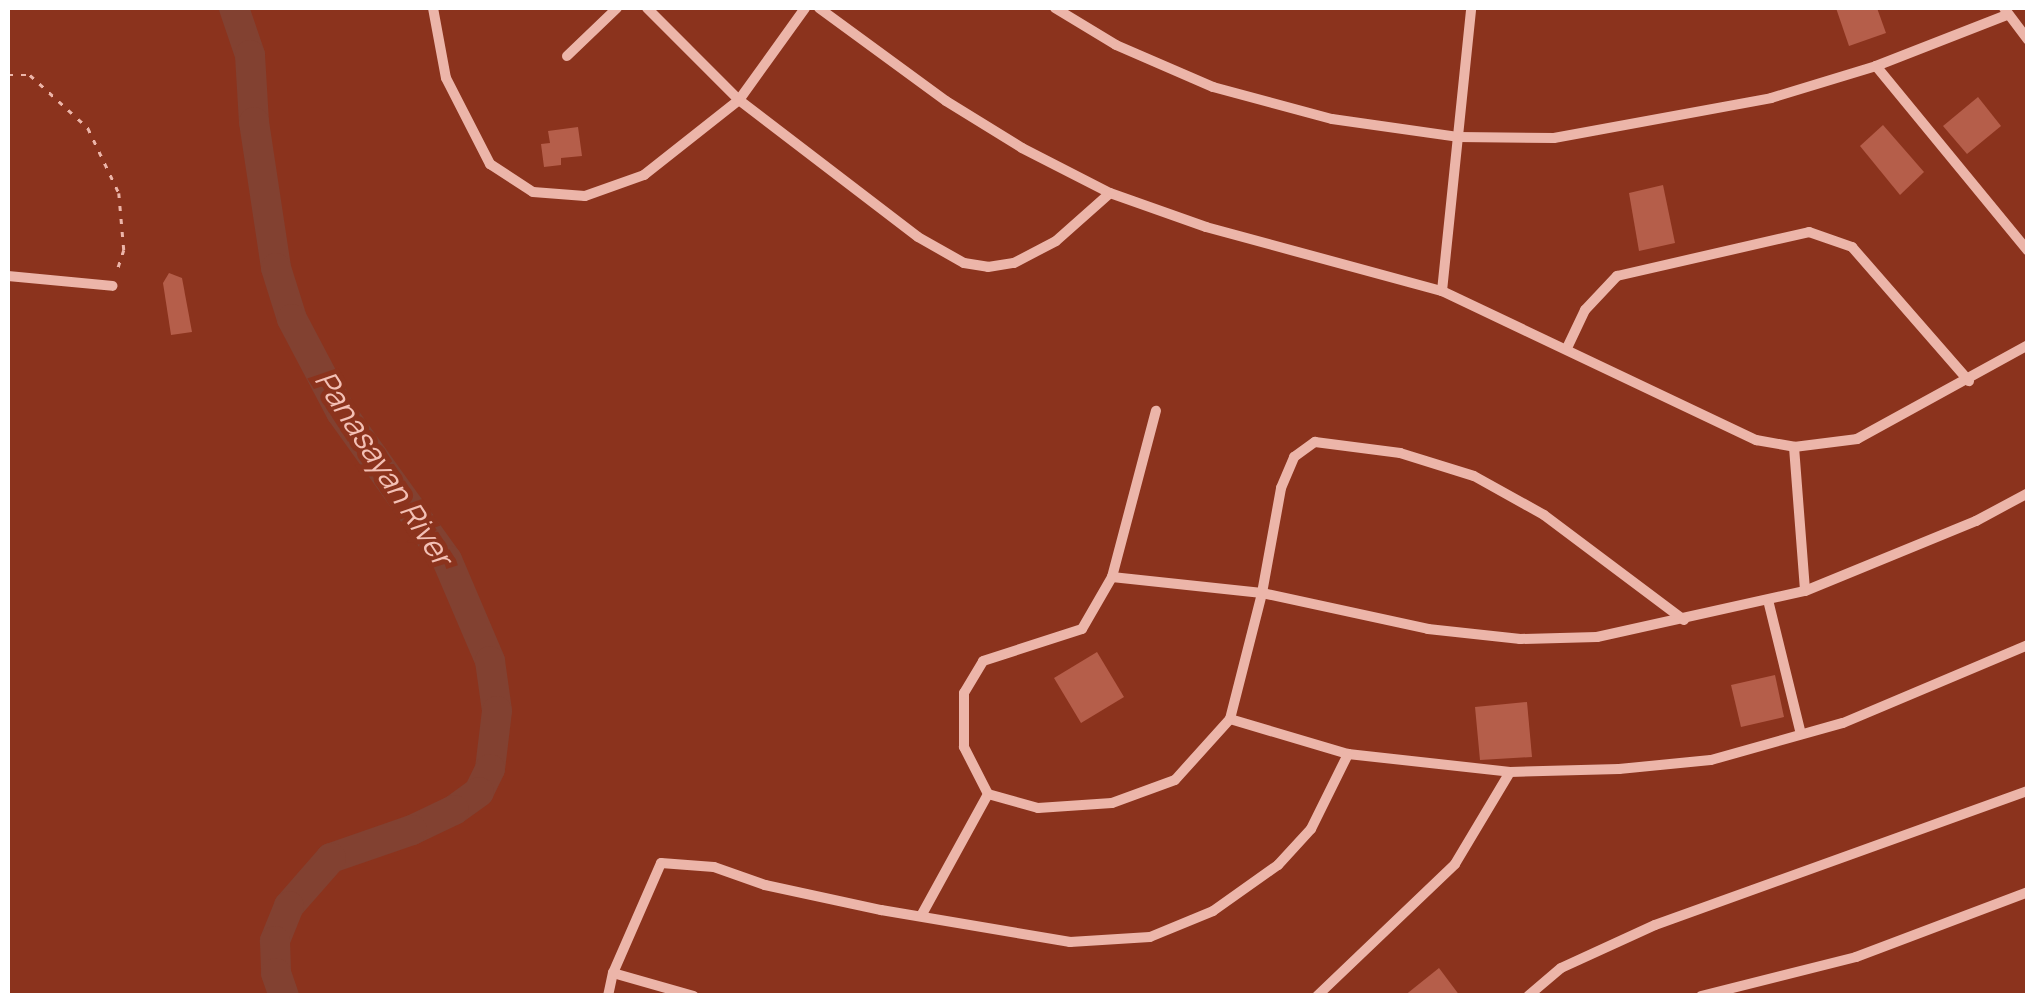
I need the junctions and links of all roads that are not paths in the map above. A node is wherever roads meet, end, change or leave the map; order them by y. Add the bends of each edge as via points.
1 (433, 8) edge
2 (617, 8) edge
3 (647, 8) edge
4 (805, 8) edge
5 (820, 8) edge
6 (1056, 8) edge
7 (1471, 8) edge
8 (2005, 11) edge
9 (2028, 40) edge
10 (567, 56) dead end
11 (1876, 66) junction
12 (740, 100) junction
13 (1458, 137) junction
14 (1110, 192) junction
15 (2028, 251) edge
16 (8, 276) edge
17 (112, 286) road end
18 (1442, 291) junction
19 (2028, 346) edge
20 (1567, 348) junction
21 (1969, 381) junction
22 (1156, 411) dead end
23 (1794, 447) junction
24 (2028, 493) edge
25 (1112, 577) junction
26 (1805, 591) junction
27 (1262, 594) junction
28 (1768, 600) junction
29 (1684, 620) junction
30 (2028, 644) edge
31 (1230, 719) junction
32 (1801, 734) junction
33 (1348, 754) junction
34 (1510, 772) junction
35 (2028, 791) edge
36 (988, 794) junction
37 (2028, 892) edge
38 (921, 916) junction
39 (613, 973) junction
40 (608, 996) edge
41 (694, 996) edge
42 (1317, 996) edge
43 (1528, 996) edge
44 (1701, 996) edge

1 - 12 street via 446,78 490,164 533,192 585,196 644,175
2 - 10 street
3 - 12 street
4 - 12 street
5 - 14 street via 946,101
6 - 13 street via 1116,45 1213,87 1332,118
7 - 13 street
8 - 9 street
8 - 11 street
11 - 13 street via 1771,98 1651,122 1554,138
11 - 15 street
12 - 14 street via 918,237 964,263 1014,264 1056,240
13 - 18 street
14 - 18 street via 1206,227
16 - 17 street
18 - 20 street
19 - 21 street
20 - 21 street via 1585,310 1616,276 1809,232 1852,247
20 - 23 street via 1708,421
21 - 23 street via 1857,439
22 - 25 street
23 - 26 street
24 - 26 street
25 - 27 street
25 - 36 street via 1082,629 984,660 964,693 964,747
26 - 28 street
27 - 29 street via 1428,629 1520,639 1597,637
27 - 29 street via 1282,488 1294,458 1315,442 1400,453 1474,476 1544,516
27 - 31 street
28 - 29 street
28 - 32 street
30 - 32 street
31 - 33 street
31 - 36 street via 1174,780 1112,803 1038,808
32 - 34 street via 1711,760
33 - 34 street
33 - 38 street via 1311,830 1278,865 1213,911 1150,937 1070,942
34 - 42 street via 1455,864
35 - 43 street via 1655,925 1561,968
36 - 38 street
37 - 44 street via 1856,957
38 - 39 street via 765,885 714,867 661,863
39 - 40 street
39 - 41 street

